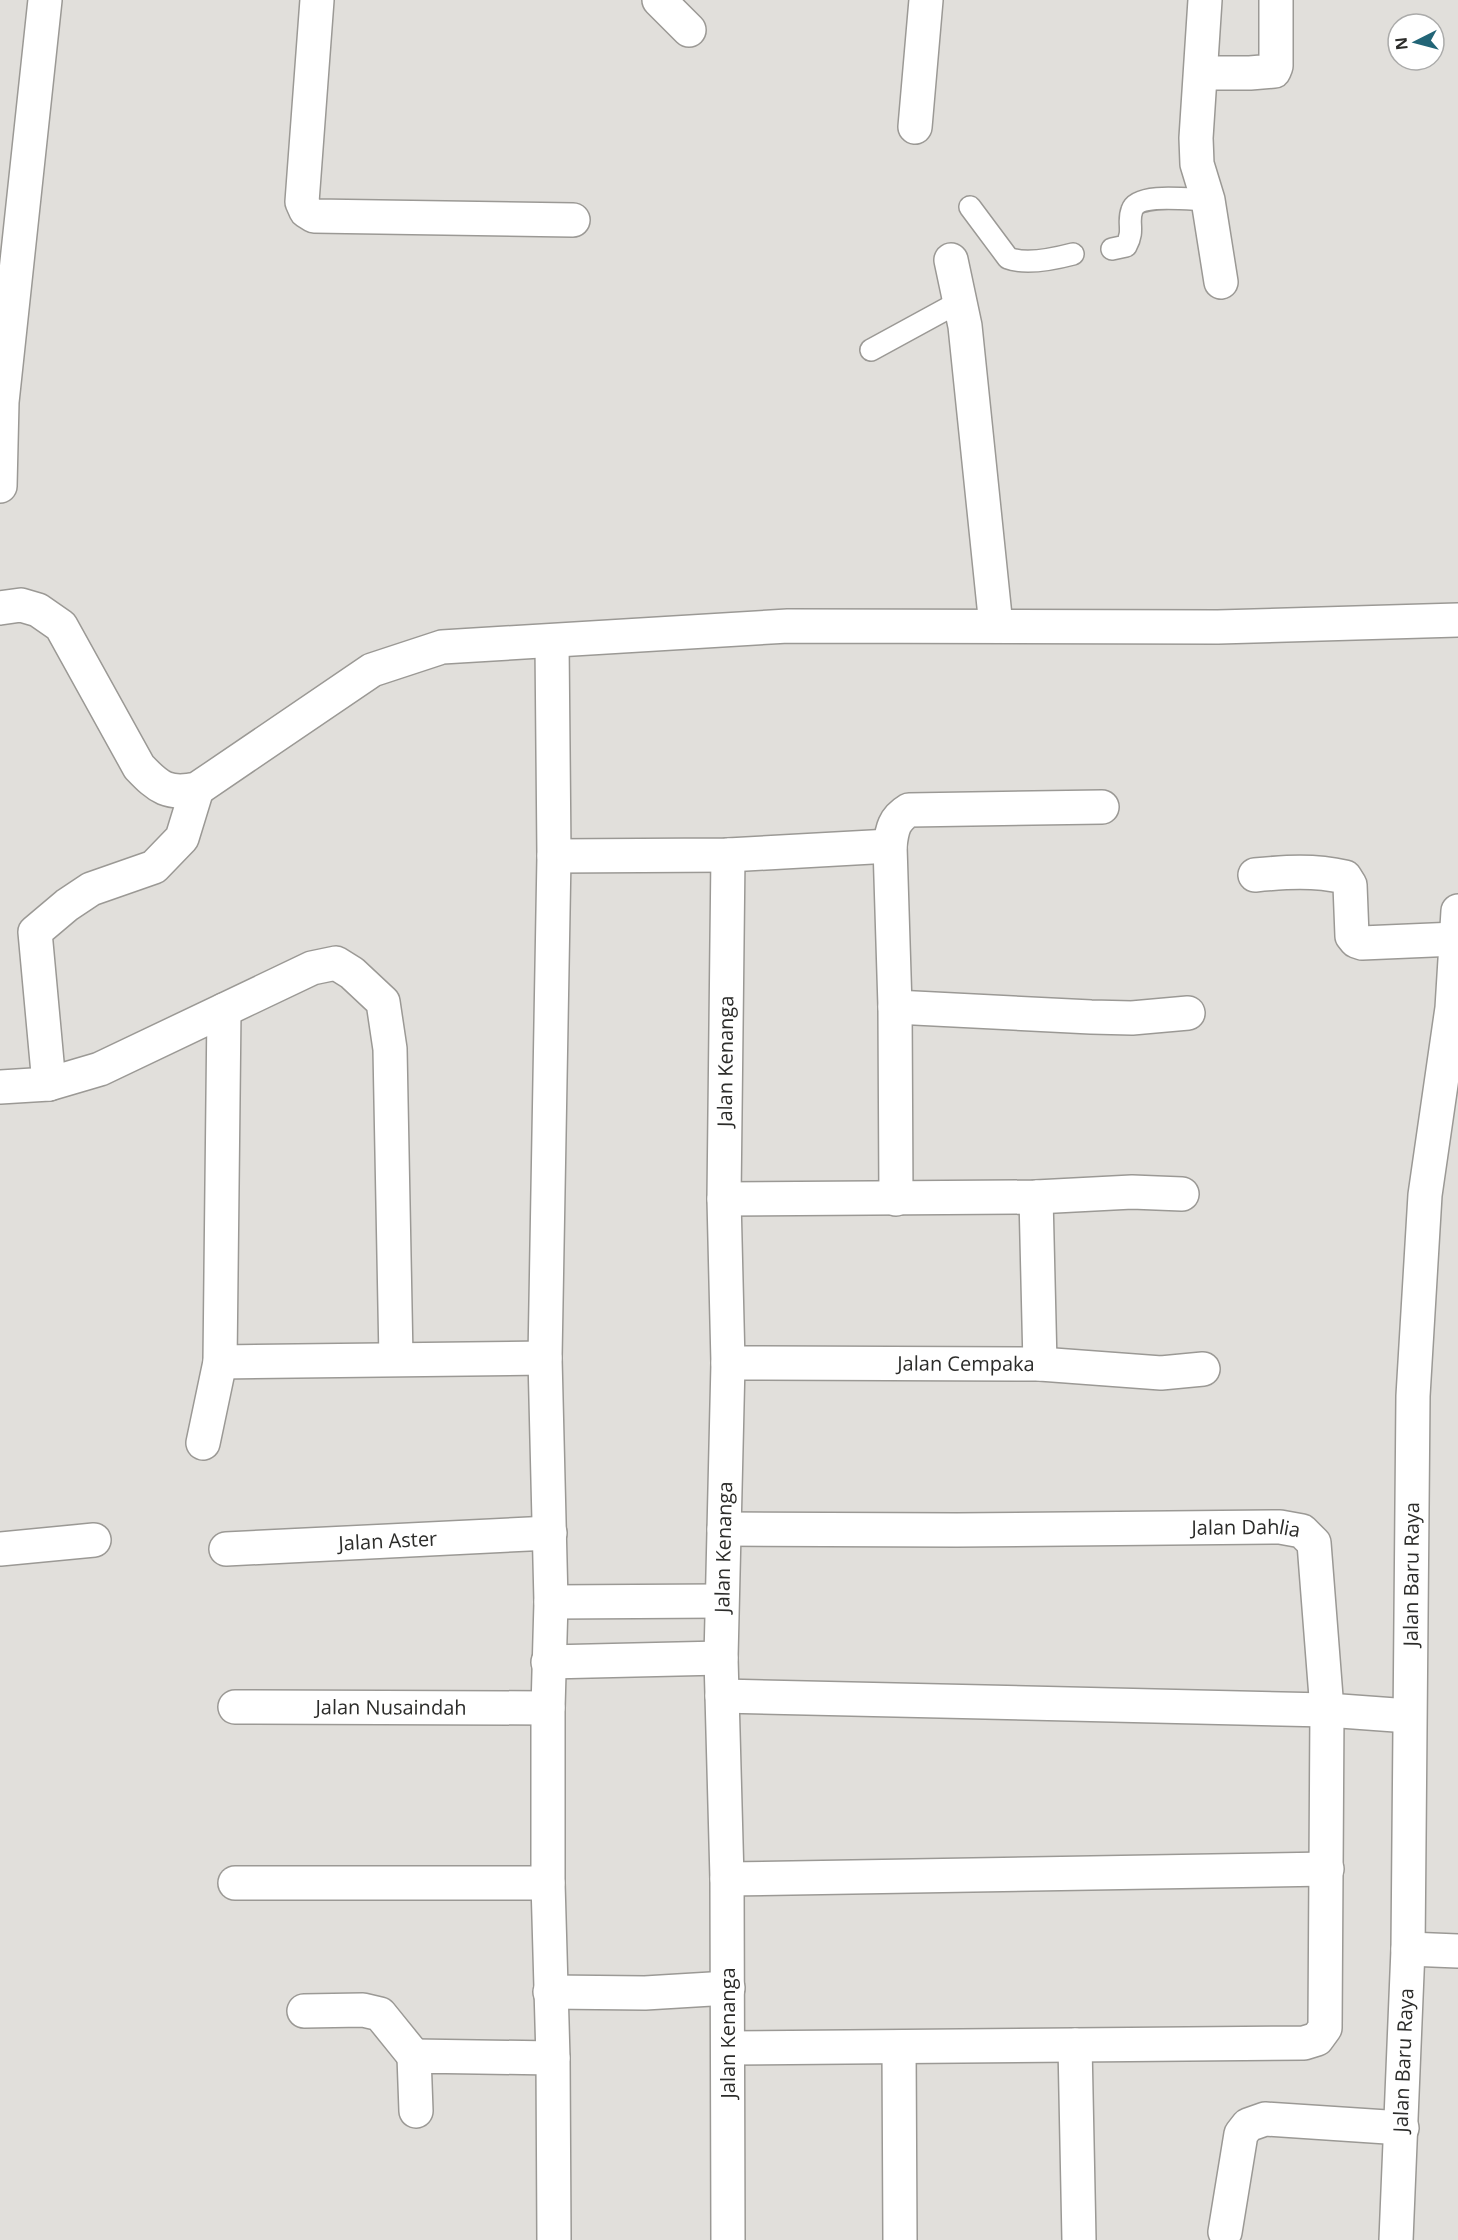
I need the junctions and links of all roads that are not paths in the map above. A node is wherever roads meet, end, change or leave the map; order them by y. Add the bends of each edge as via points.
1 (45, 0) edge
2 (317, 0) edge
3 (659, 0) edge
4 (926, 0) edge
5 (1205, 0) edge
6 (1276, 0) edge
7 (689, 30) dead end
8 (1201, 73) junction
9 (915, 127) dead end
10 (1208, 200) junction
11 (970, 207) dead end
12 (573, 220) dead end
13 (1112, 249) dead end
14 (1073, 254) dead end
15 (951, 260) dead end
16 (1221, 282) dead end
17 (959, 302) junction
18 (871, 350) dead end
19 (0, 486) edge
20 (0, 608) edge
21 (1458, 620) edge
22 (996, 626) junction
23 (552, 642) junction
24 (197, 789) junction
25 (1102, 807) dead end
26 (890, 846) junction
27 (728, 855) junction
28 (554, 856) junction
29 (1255, 875) dead end
30 (1457, 925) edge
31 (894, 1006) junction
32 (224, 1010) junction
33 (1188, 1013) dead end
34 (1450, 1078) edge
35 (49, 1084) junction
36 (0, 1086) edge
37 (1182, 1194) dead end
38 (1036, 1197) junction
39 (724, 1199) junction
40 (896, 1199) junction
41 (545, 1358) junction
42 (396, 1359) junction
43 (220, 1362) junction
44 (728, 1363) junction
45 (1040, 1364) junction
46 (1203, 1370) dead end
47 (203, 1443) dead end
48 (724, 1528) junction
49 (550, 1533) junction
50 (94, 1540) dead end
51 (0, 1549) edge
52 (226, 1549) dead end
53 (721, 1601) junction
54 (551, 1602) junction
55 (721, 1658) junction
56 (549, 1662) junction
57 (722, 1696) junction
58 (235, 1707) dead end
59 (548, 1708) junction
60 (1327, 1710) junction
61 (1409, 1716) junction
62 (1327, 1869) junction
63 (727, 1879) junction
64 (548, 1882) junction
65 (235, 1883) dead end
66 (1408, 1949) junction
67 (1458, 1951) edge
68 (728, 1988) junction
69 (550, 1992) junction
70 (304, 2011) dead end
71 (1075, 2045) junction
72 (899, 2047) junction
73 (728, 2048) junction
74 (414, 2056) junction
75 (553, 2058) junction
76 (416, 2111) dead end
77 (1402, 2128) junction
78 (1225, 2232) dead end
79 (554, 2240) edge
80 (728, 2240) edge
81 (900, 2240) edge
82 (1079, 2240) edge
83 (1396, 2240) edge

1 - 19 street via 3,390
2 - 12 street via 302,202 306,211 314,216
3 - 7 street
4 - 9 street
5 - 8 street
6 - 8 street via 1274,71
8 - 10 street via 1197,164
10 - 13 lane via 1158,198 1135,204 1131,211 1132,236 1126,246
10 - 16 street
11 - 14 lane via 1008,258 1015,261
15 - 17 street
17 - 18 lane
17 - 22 street via 965,326
20 - 24 street via 21,605 38,610 61,626 139,767 168,791
21 - 22 street via 1218,627
22 - 23 street via 788,626
23 - 24 street via 442,647 372,670
23 - 28 street
24 - 35 street via 182,838 154,867 91,889 35,933
25 - 26 street via 909,810 898,816
26 - 27 street
26 - 31 street
27 - 28 street
27 - 39 street, Jalan Kenanga
28 - 41 street
29 - 30 street via 1299,871 1345,877 1350,885 1352,936 1362,943
30 - 34 street, Jalan Baru Raya
31 - 33 street via 1101,1018
31 - 40 street
32 - 35 street via 100,1069
32 - 42 street via 312,968 336,963 383,1002 390,1049
32 - 43 street
34 - 61 street, Jalan Baru Raya via 1425,1195 1413,1396
35 - 36 street
37 - 38 street via 1132,1192
38 - 40 street
38 - 45 street
39 - 40 street
39 - 44 street, Jalan Kenanga
41 - 42 street
41 - 49 street
42 - 43 street
43 - 47 street
44 - 45 street, Jalan Cempaka
44 - 48 street, Jalan Kenanga
45 - 46 street, Jalan Cempaka via 1161,1373
48 - 53 street, Jalan Kenanga
48 - 60 street, Jalan Dahlia via 1280,1527 1302,1532 1314,1543
49 - 52 street, Jalan Aster
49 - 54 street
50 - 51 street
53 - 54 street
53 - 55 street, Jalan Kenanga
54 - 56 street
55 - 56 street
55 - 57 street, Jalan Kenanga
56 - 59 street
57 - 60 street
57 - 63 street, Jalan Kenanga
58 - 59 street, Jalan Nusaindah
59 - 64 street
60 - 61 street
60 - 62 street, Jalan Dahlia
61 - 66 street, Jalan Baru Raya
62 - 63 street
62 - 71 street, Jalan Dahlia via 1325,2028 1317,2039 1304,2043
63 - 68 street, Jalan Kenanga
64 - 65 street
64 - 69 street
66 - 67 street
66 - 77 street, Jalan Baru Raya
68 - 69 street via 645,1993
68 - 73 street, Jalan Kenanga
69 - 75 street
70 - 74 street via 363,2010 380,2014
71 - 72 street
71 - 82 street
72 - 73 street
72 - 81 street
73 - 80 street, Jalan Kenanga
74 - 75 street
74 - 76 street
75 - 79 street
77 - 78 street via 1265,2119 1248,2125 1240,2134
77 - 83 street, Jalan Baru Raya

